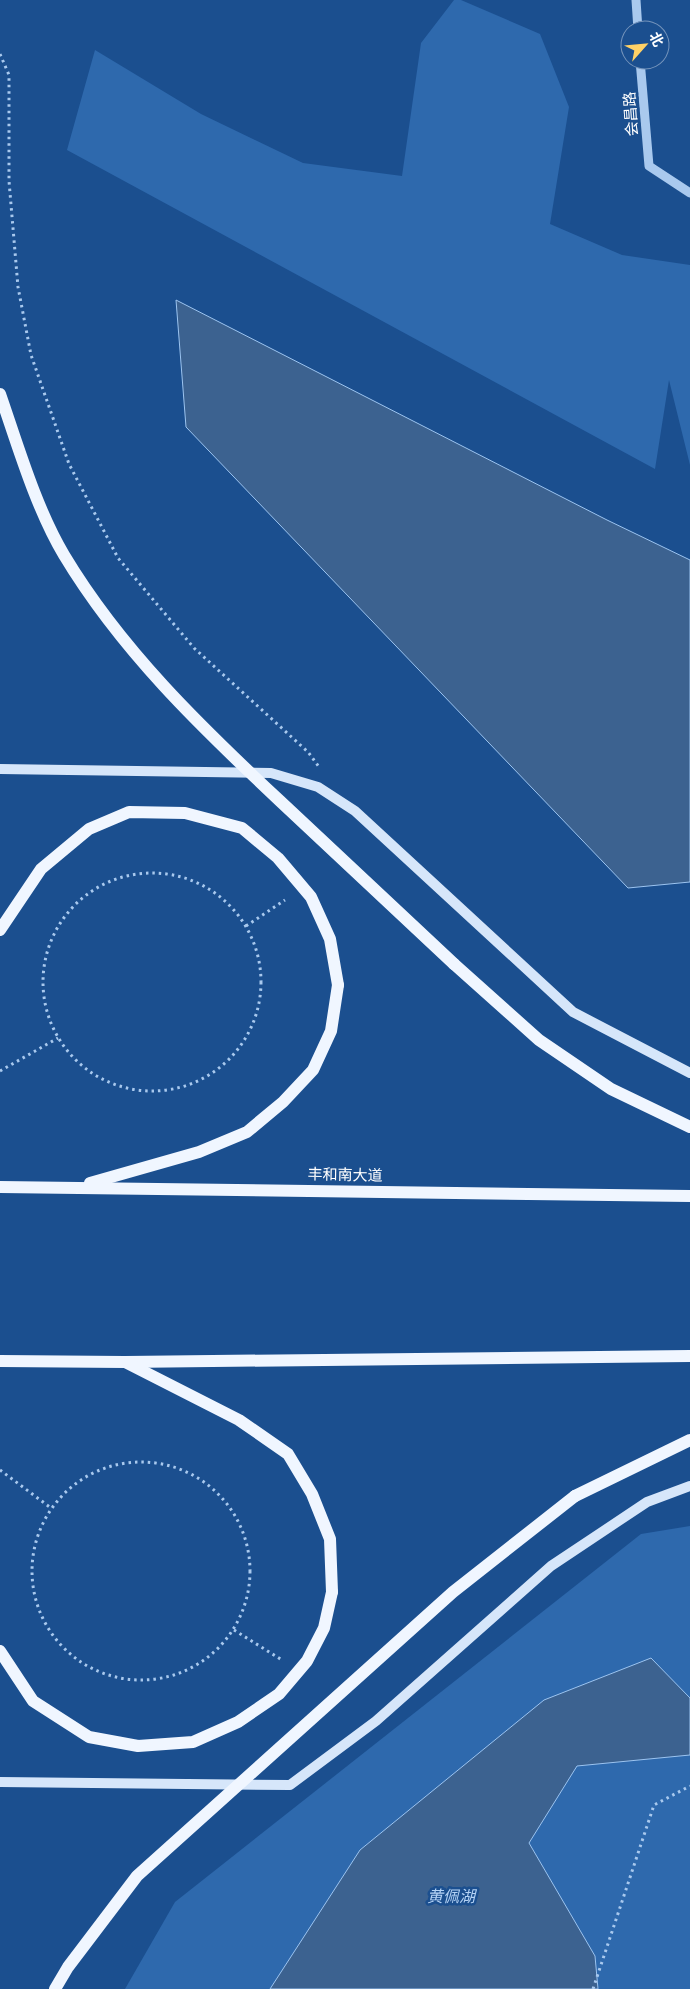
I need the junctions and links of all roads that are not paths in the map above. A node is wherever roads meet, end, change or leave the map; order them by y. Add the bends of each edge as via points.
1 (636, 0) edge
2 (637, 20) edge
3 (641, 70) edge
4 (690, 193) edge
5 (0, 394) edge
6 (0, 769) edge
7 (0, 930) edge
8 (690, 1073) edge
9 (690, 1127) edge
10 (0, 1187) edge
11 (76, 1187) junction
12 (690, 1196) edge
13 (690, 1356) edge
14 (0, 1361) edge
15 (125, 1362) junction
16 (690, 1440) edge
17 (690, 1486) edge
18 (0, 1651) edge
19 (0, 1782) edge
20 (55, 1989) edge

1 - 2 street
3 - 4 street, 会昌路 via 649,166
5 - 9 main road, bridge via 29,478 63,554 106,620 155,678 238,761 539,1040 611,1089
6 - 8 main road via 271,773 318,787 355,811 573,1012
7 - 11 main road, bridge via 41,869 89,829 129,812 185,813 242,828 278,858 311,897 330,939 338,985 331,1031 313,1070 283,1102 247,1132 199,1152
10 - 11 main road, 丰和南大道
11 - 12 main road, 丰和南大道
13 - 15 main road
14 - 15 main road
15 - 18 main road, bridge via 239,1420 288,1454 312,1494 330,1539 332,1592 324,1628 308,1661 279,1694 238,1722 193,1742 138,1746 89,1737 33,1701
16 - 20 main road, bridge via 575,1496 453,1592 138,1876 68,1966
17 - 19 main road via 647,1502 551,1566 376,1721 290,1785

